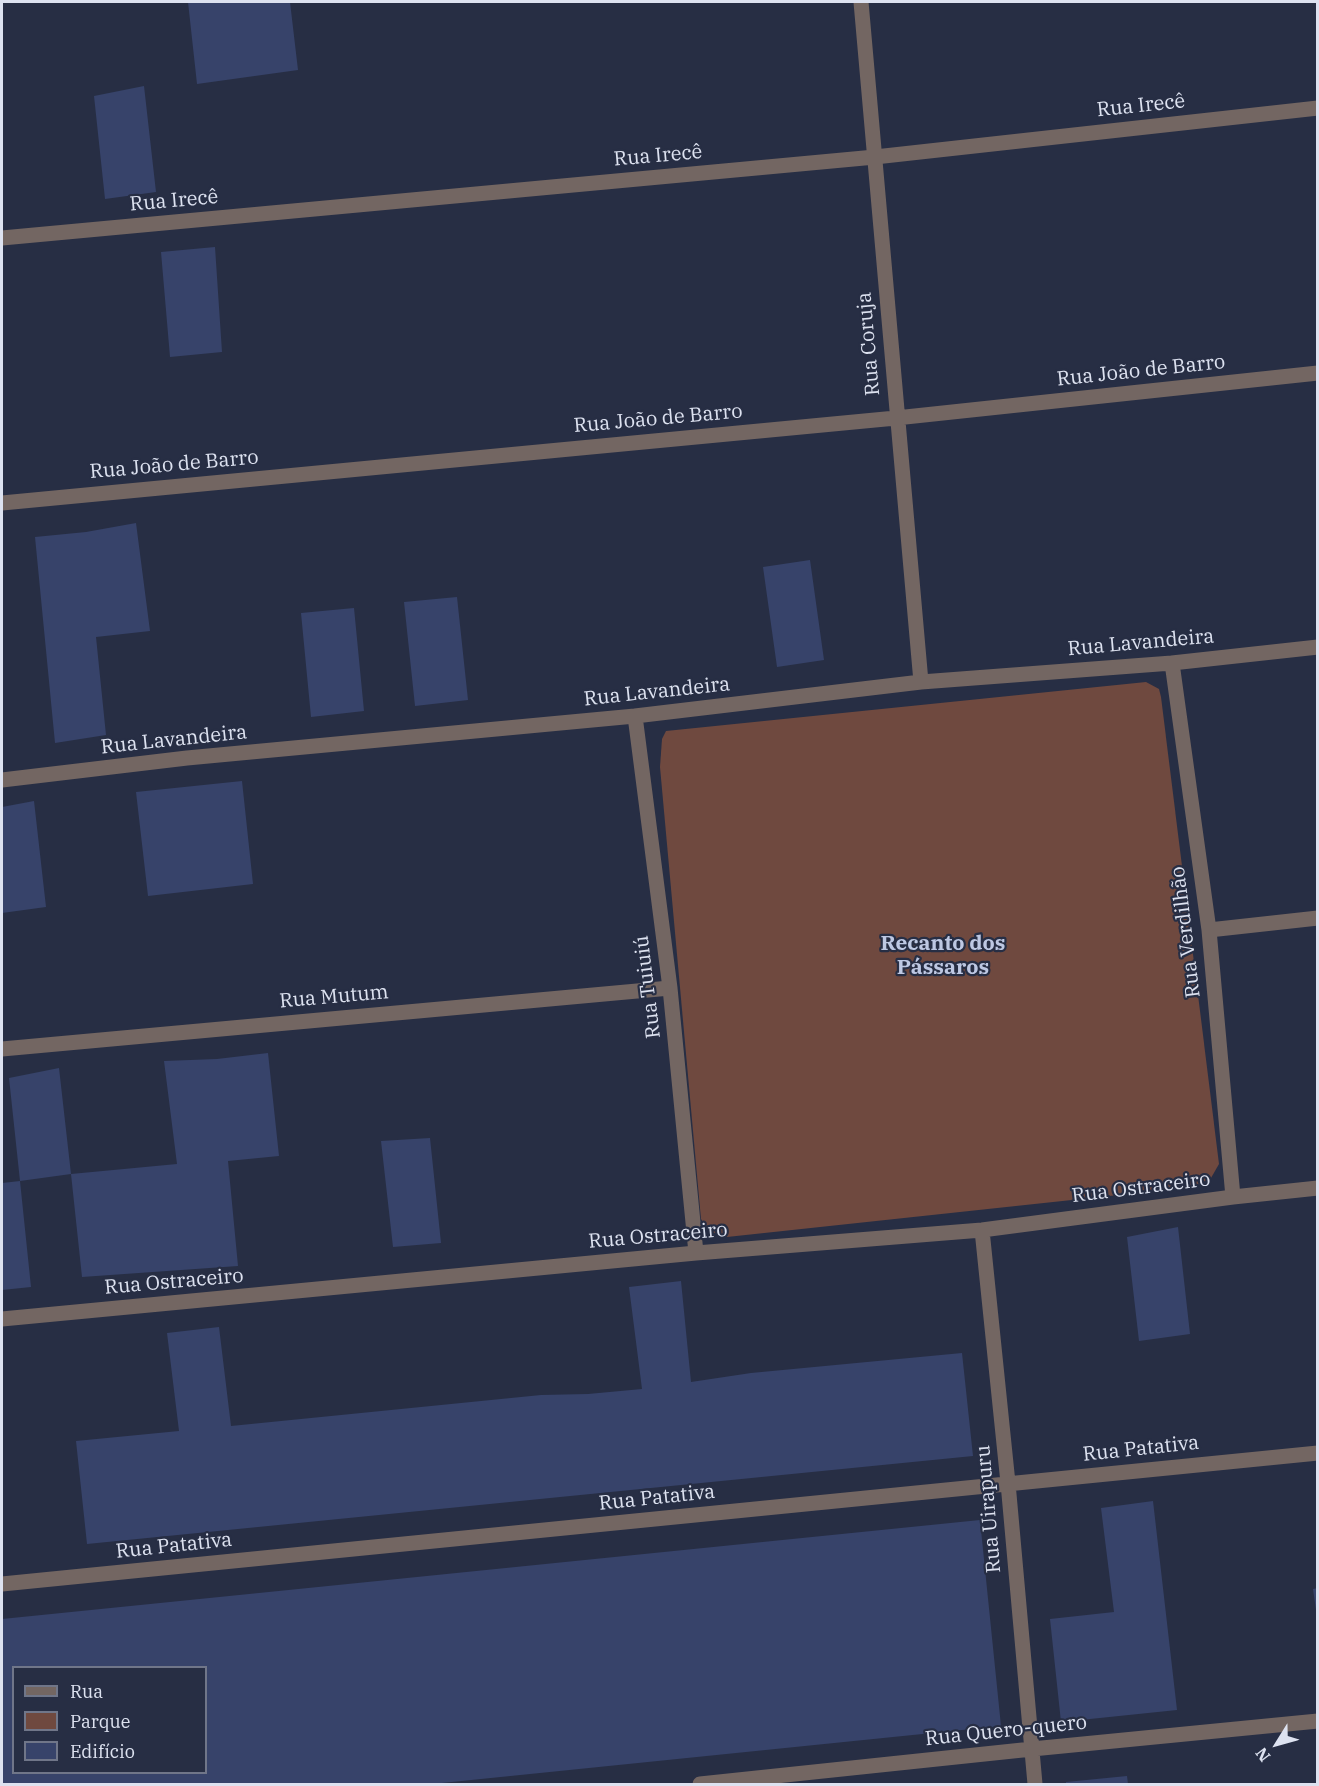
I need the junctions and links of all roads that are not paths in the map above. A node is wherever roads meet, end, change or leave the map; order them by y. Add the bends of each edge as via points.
1 (861, 2) edge
2 (1317, 108) edge
3 (875, 157) junction
4 (2, 238) edge
5 (1317, 373) edge
6 (896, 418) junction
7 (2, 503) edge
8 (1317, 647) edge
9 (1172, 663) junction
10 (921, 682) junction
11 (635, 716) junction
12 (2, 780) edge
13 (1317, 918) edge
14 (1209, 930) junction
15 (670, 988) junction
16 (2, 1049) edge
17 (1317, 1188) edge
18 (1233, 1197) junction
19 (982, 1230) junction
20 (696, 1253) junction
21 (2, 1319) edge
22 (1317, 1453) edge
23 (1008, 1484) junction
24 (2, 1584) edge
25 (1317, 1721) edge
26 (1032, 1749) junction
27 (700, 1785) edge
28 (1035, 1785) edge

1 - 3 street, Rua Coruja
2 - 3 street, Rua Irecê
3 - 4 street, Rua Irecê
3 - 6 street, Rua Coruja
5 - 6 street, Rua João de Barro
6 - 7 street, Rua João de Barro
6 - 10 street, Rua Coruja
8 - 9 street, Rua Lavandeira
9 - 10 street, Rua Lavandeira
9 - 14 street, Rua Verdilhão
10 - 11 street, Rua Lavandeira
11 - 12 street, Rua Lavandeira via 187,758
11 - 15 street, Rua Tuiuiú
13 - 14 street
14 - 18 street, Rua Verdilhão
15 - 16 street, Rua Mutum
15 - 20 street, Rua Tuiuiú
17 - 18 street, Rua Ostraceiro
18 - 19 street, Rua Ostraceiro
19 - 20 street, Rua Ostraceiro
19 - 23 street, Rua Uirapuru
20 - 21 street, Rua Ostraceiro
22 - 23 street, Rua Patativa
23 - 24 street, Rua Patativa
23 - 26 street, Rua Uirapuru
25 - 26 street, Rua Quero-quero
26 - 27 street, Rua Quero-quero
26 - 28 street, Rua Uirapuru

